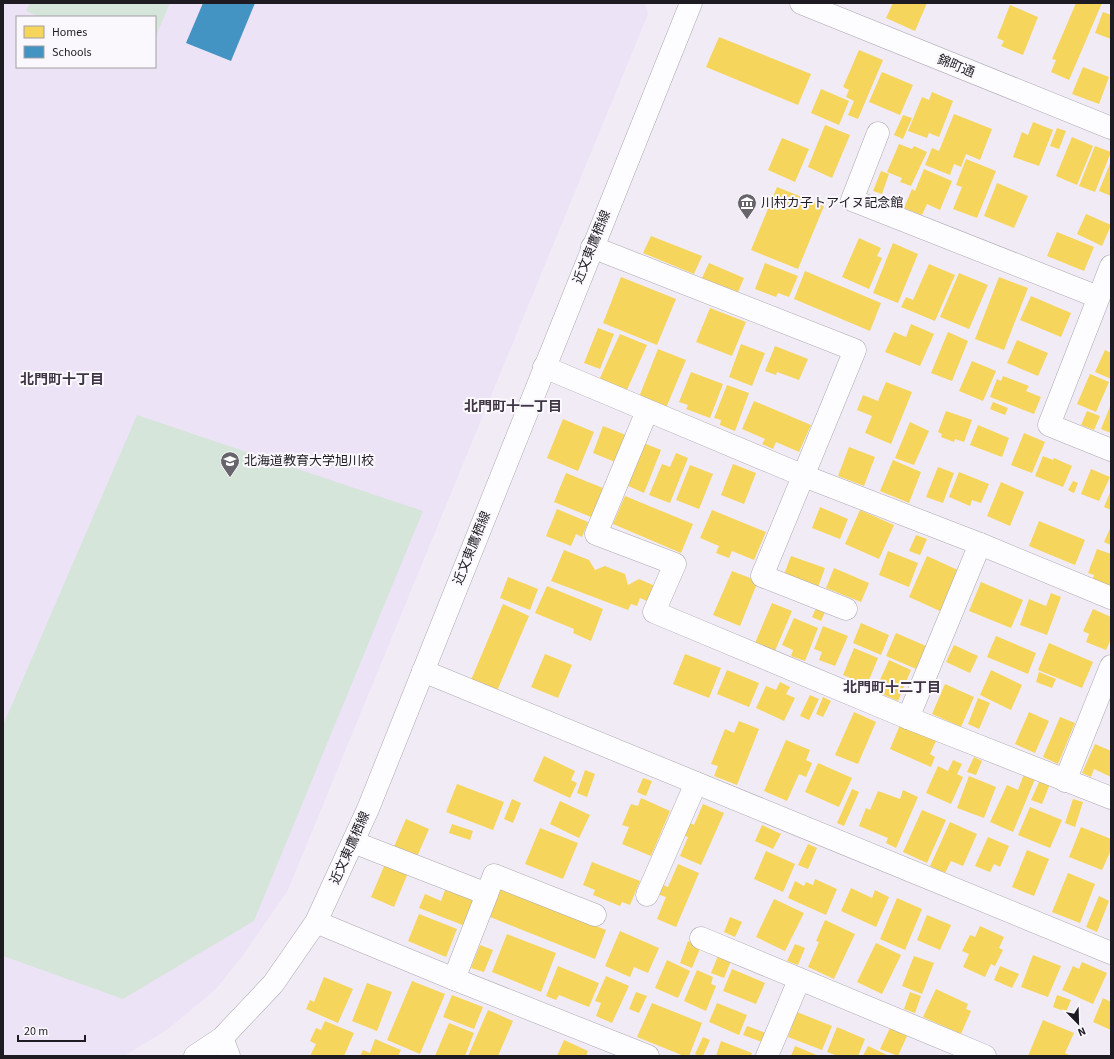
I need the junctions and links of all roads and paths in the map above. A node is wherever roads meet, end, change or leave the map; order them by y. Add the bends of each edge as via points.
1 (691, 3) edge
2 (801, 3) edge
3 (843, 11) edge
4 (1111, 128) edge
5 (878, 133) dead end
6 (592, 247) junction
7 (1111, 266) edge
8 (1098, 298) junction
9 (544, 367) junction
10 (647, 411) junction
11 (1111, 450) edge
12 (804, 476) junction
13 (980, 544) junction
14 (1111, 598) edge
15 (846, 609) dead end
16 (1111, 666) edge
17 (423, 671) junction
18 (908, 718) junction
19 (1065, 781) junction
20 (696, 783) junction
21 (1111, 798) edge
22 (353, 842) junction
23 (487, 894) junction
24 (647, 895) dead end
25 (595, 915) dead end
26 (316, 922) junction
27 (701, 938) dead end
28 (1111, 953) edge
29 (454, 978) junction
30 (799, 980) junction
31 (225, 1047) edge
32 (195, 1056) edge
33 (648, 1056) edge
34 (767, 1056) edge
35 (985, 1056) edge

1 - 6 street, 近文東鷹栖線
2 - 3 street, 錦町通
3 - 4 street, 錦町通
5 - 8 street via 852,200
6 - 9 street, 近文東鷹栖線
6 - 12 street via 855,350
7 - 8 street
8 - 11 street via 1049,425
9 - 10 street
9 - 17 street, 近文東鷹栖線
10 - 12 street
10 - 18 street via 596,534 675,564 654,612
12 - 13 street
12 - 15 street via 762,576
13 - 14 street
13 - 18 street
16 - 19 street
17 - 20 street
17 - 22 street, 近文東鷹栖線
18 - 19 street
19 - 21 street
20 - 24 street
20 - 28 street
22 - 23 street
22 - 26 street, 近文東鷹栖線
23 - 25 street via 494,876
23 - 29 street
26 - 29 street
26 - 31 street, 近文東鷹栖線
27 - 30 street
29 - 33 street
30 - 34 street
30 - 35 street
31 - 32 street, 近文東鷹栖線

